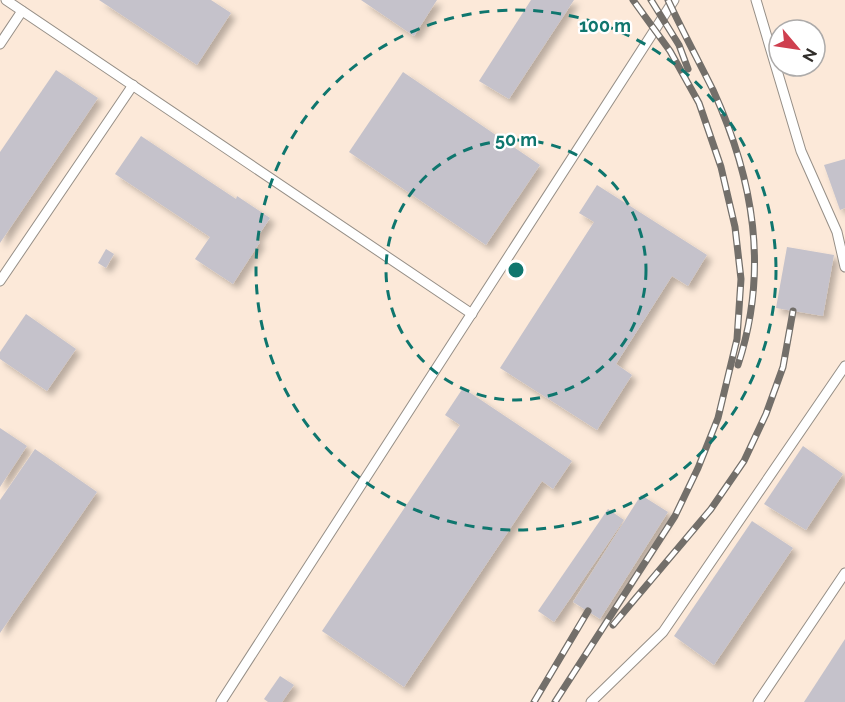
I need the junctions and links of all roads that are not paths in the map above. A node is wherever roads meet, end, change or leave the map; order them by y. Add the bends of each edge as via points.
1 (6, 0) edge
2 (674, 0) edge
3 (756, 0) edge
4 (22, 11) junction
5 (0, 44) edge
6 (133, 85) junction
7 (845, 267) edge
8 (0, 281) edge
9 (472, 314) junction
10 (845, 366) edge
11 (845, 573) edge
12 (221, 702) edge
13 (591, 702) edge
14 (758, 702) edge

1 - 4 lane
2 - 9 lane
3 - 7 lane via 801,151 837,232
4 - 5 lane
4 - 6 lane
6 - 8 lane
6 - 9 lane
9 - 12 lane
10 - 13 lane via 663,632
11 - 14 lane

